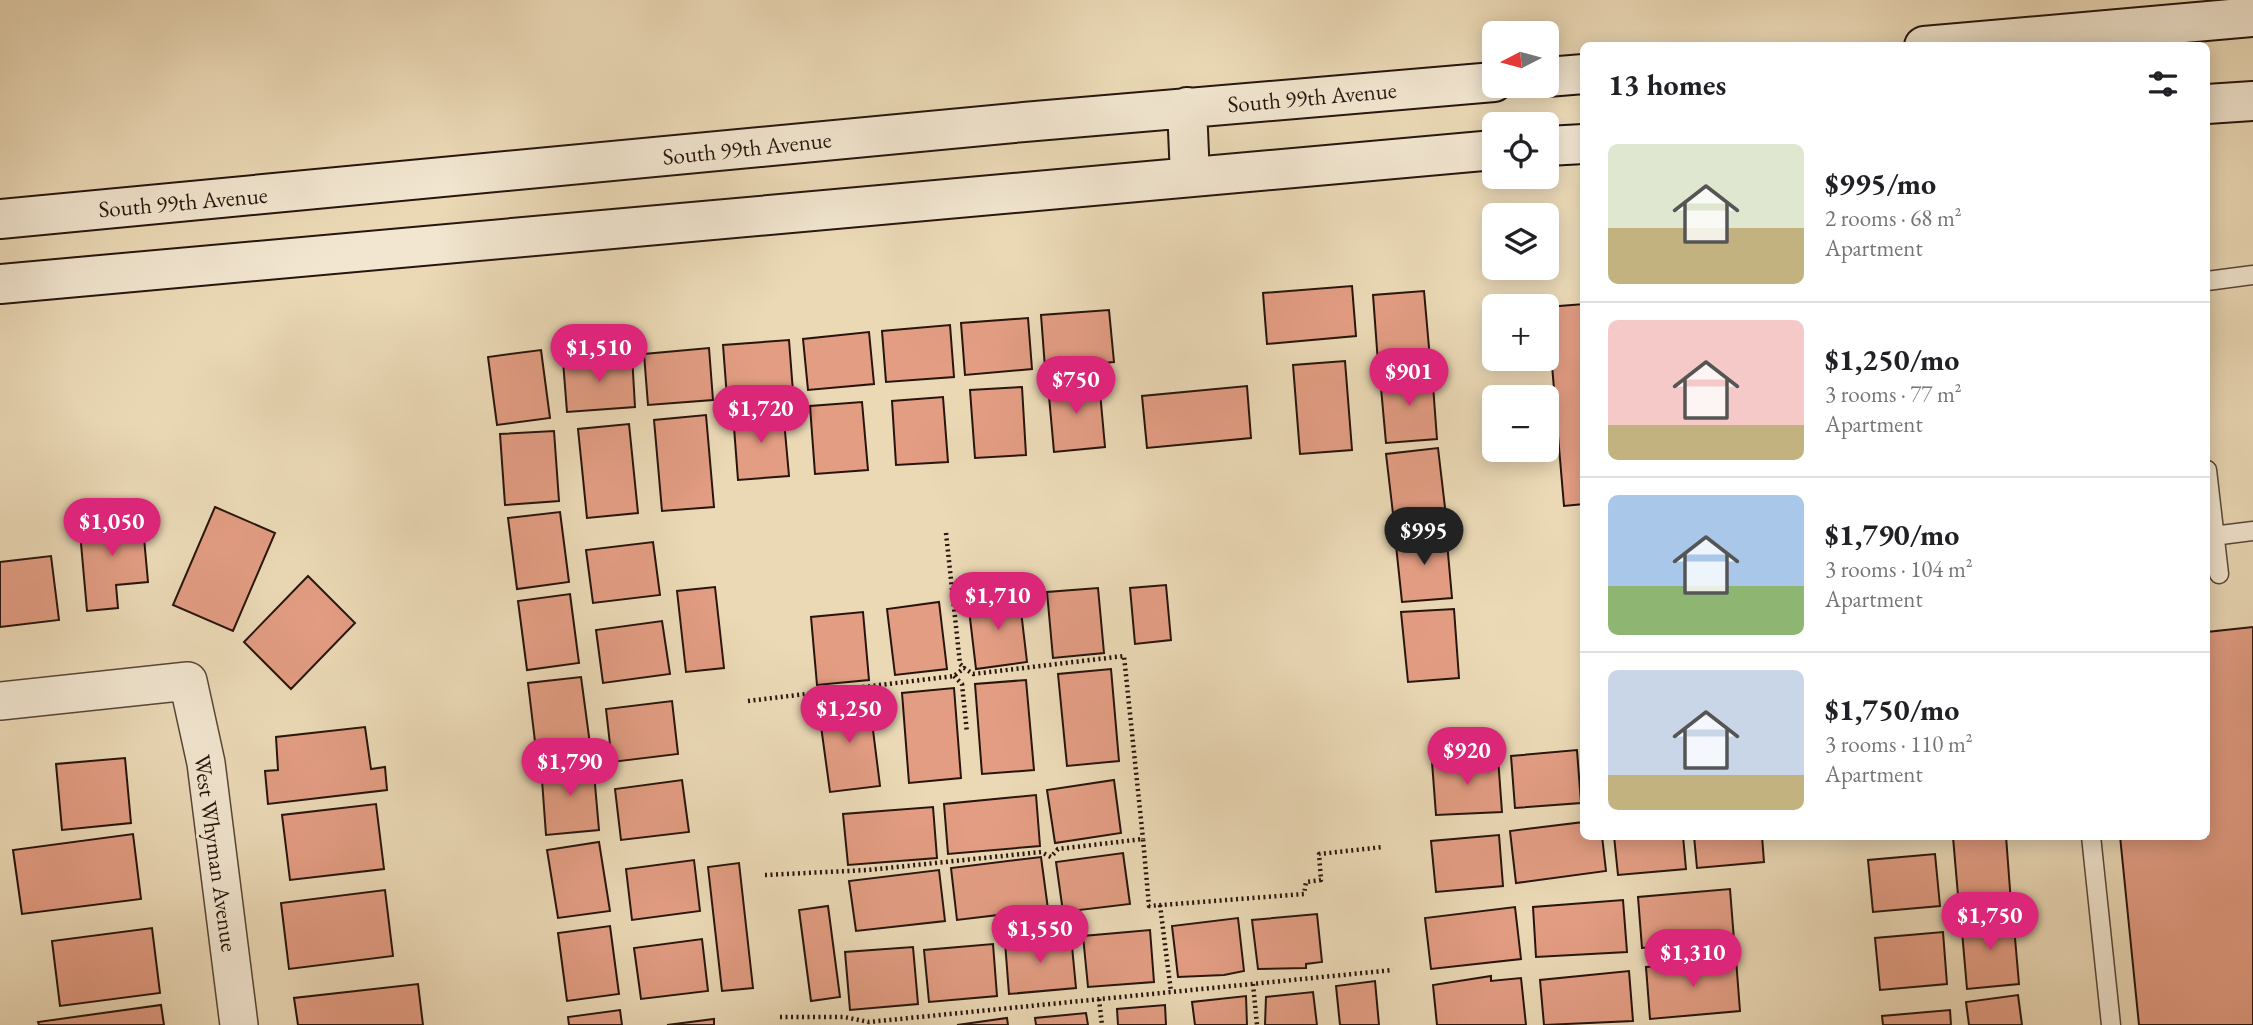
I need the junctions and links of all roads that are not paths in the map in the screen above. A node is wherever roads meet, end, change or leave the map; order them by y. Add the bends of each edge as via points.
1 (2253, 17) edge
2 (1969, 42) edge
3 (1580, 74) edge
4 (1559, 76) edge
5 (1482, 83) edge
6 (2253, 101) edge
7 (2210, 104) edge
8 (1187, 107) junction
9 (1580, 144) edge
10 (1559, 145) edge
11 (1482, 151) edge
12 (1190, 177) junction
13 (0, 219) edge
14 (2253, 275) edge
15 (2210, 281) edge
16 (0, 284) edge
17 (2210, 503) edge
18 (2253, 531) edge
19 (2213, 536) junction
20 (2219, 574) dead end
21 (0, 701) edge
22 (2091, 840) edge
23 (239, 1025) edge
24 (2111, 1025) edge

1 - 2 main road
3 - 4 main road
5 - 8 main road, South 99th Avenue
6 - 7 main road
8 - 12 main road
8 - 13 main road, South 99th Avenue
9 - 10 main road
11 - 12 main road
12 - 16 main road
14 - 15 lane
17 - 19 lane
18 - 19 lane
19 - 20 lane
21 - 23 street, West Whyman Avenue via 188,681 206,763
22 - 24 lane

